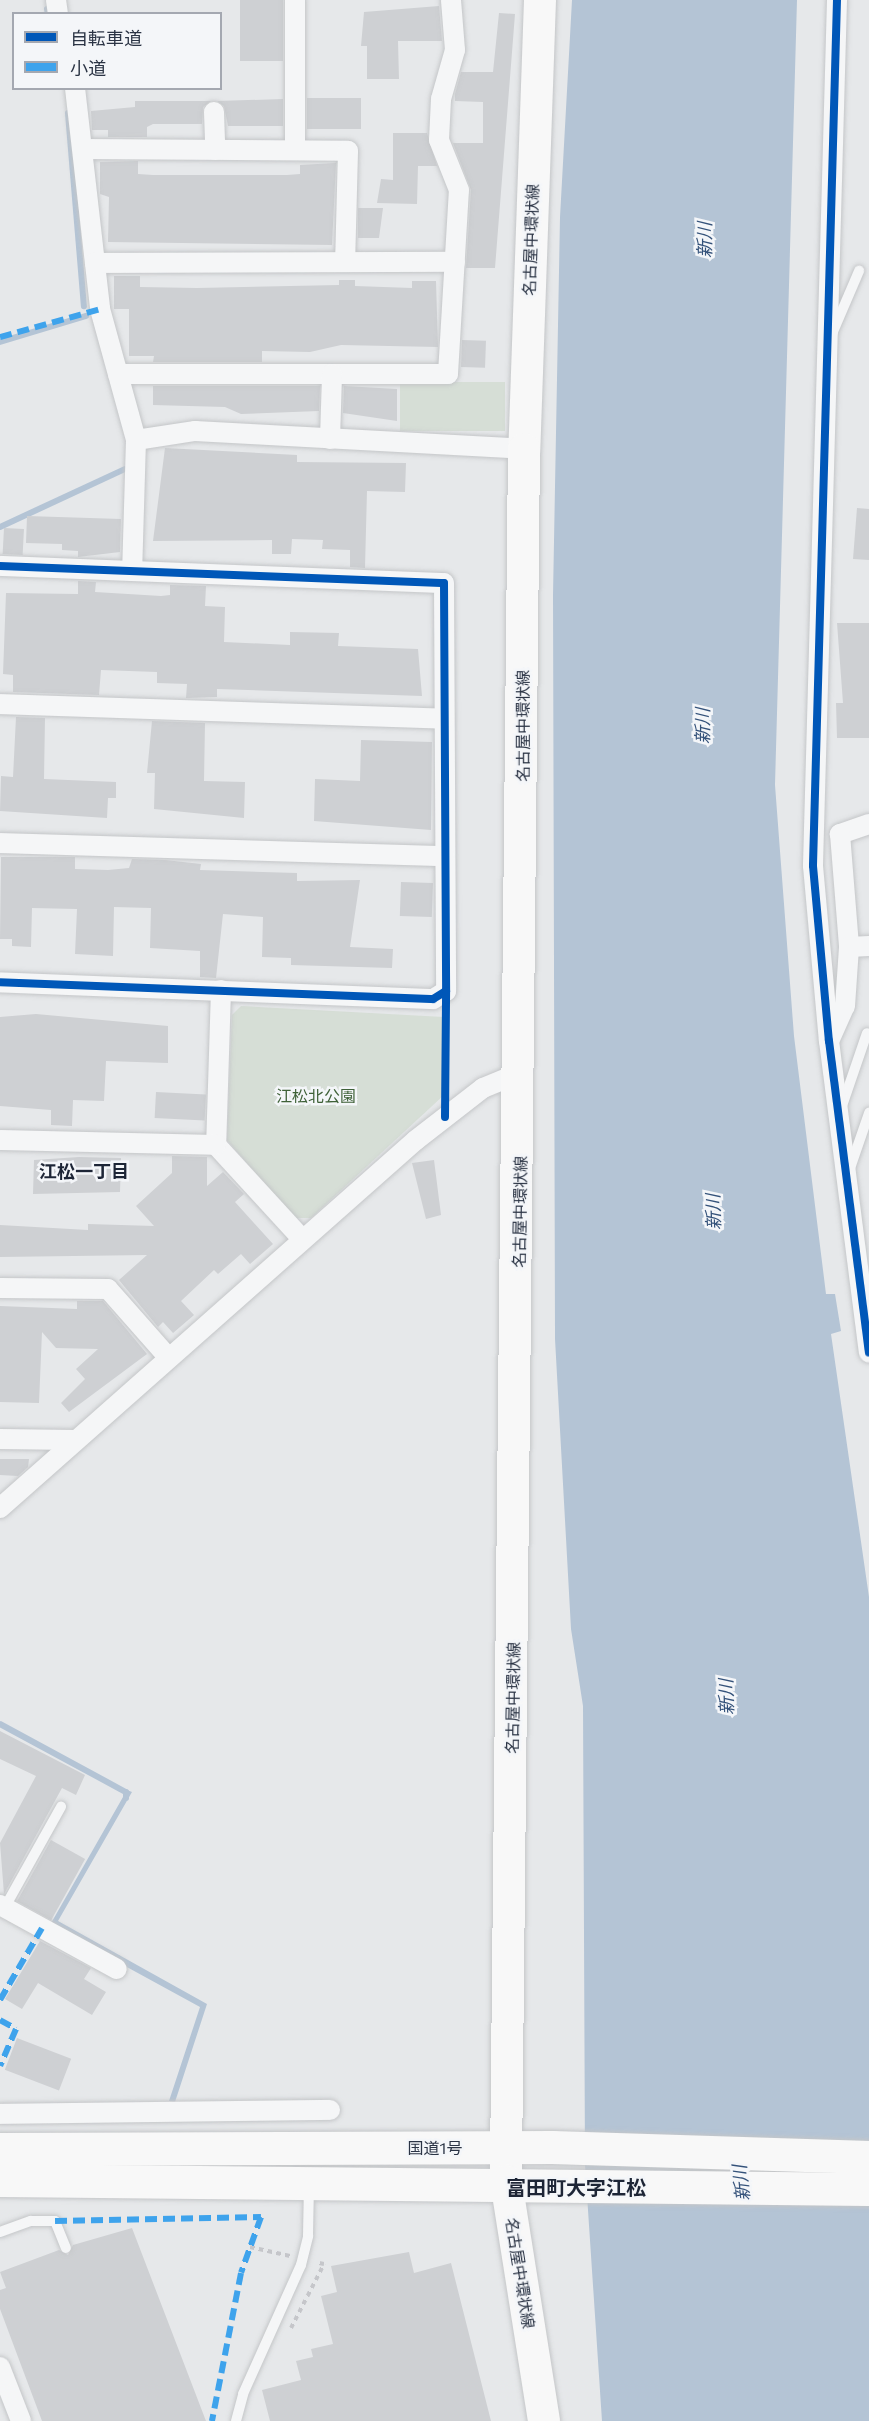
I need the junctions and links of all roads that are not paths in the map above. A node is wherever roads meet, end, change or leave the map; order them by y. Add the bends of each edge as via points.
1 (295, 0) edge
2 (450, 0) edge
3 (540, 0) edge
4 (837, 0) edge
5 (75, 90) edge
6 (214, 112) dead end
7 (82, 149) junction
8 (215, 150) junction
9 (295, 150) junction
10 (345, 262) junction
11 (455, 262) junction
12 (95, 263) junction
13 (859, 272) dead end
14 (823, 342) junction
15 (118, 374) junction
16 (332, 374) junction
17 (330, 439) junction
18 (136, 440) junction
19 (524, 449) junction
20 (0, 566) edge
21 (132, 572) junction
22 (0, 704) edge
23 (444, 719) junction
24 (869, 824) edge
25 (0, 843) edge
26 (445, 856) junction
27 (869, 946) edge
28 (849, 947) junction
29 (0, 982) edge
30 (221, 990) junction
31 (867, 1033) dead end
32 (829, 1041) junction
33 (522, 1072) junction
34 (869, 1113) edge
35 (838, 1118) junction
36 (0, 1140) edge
37 (216, 1145) junction
38 (846, 1180) junction
39 (302, 1239) junction
40 (0, 1288) edge
41 (869, 1352) edge
42 (167, 1356) junction
43 (0, 1439) edge
44 (75, 1440) junction
45 (0, 1508) edge
46 (61, 1808) dead end
47 (2, 1906) edge
48 (117, 1969) dead end
49 (330, 2110) dead end
50 (0, 2114) edge
51 (507, 2147) junction
52 (0, 2149) edge
53 (869, 2157) edge
54 (0, 2180) edge
55 (309, 2181) junction
56 (506, 2181) junction
57 (869, 2189) edge
58 (0, 2232) edge
59 (66, 2248) dead end
60 (0, 2367) edge
61 (21, 2421) edge
62 (236, 2421) edge
63 (544, 2421) edge

1 - 9 street
2 - 11 street via 455,50 441,99 439,140 459,190
3 - 19 main road, 名古屋中環状線
4 - 14 street
5 - 7 street
6 - 8 street
7 - 8 street
7 - 12 street
8 - 9 street
9 - 10 street via 348,151
10 - 11 street
10 - 12 street
11 - 16 street via 448,374
12 - 15 street via 99,309
13 - 14 lane
14 - 32 street via 813,866
15 - 16 street
15 - 18 street
16 - 17 street
17 - 18 street via 195,431
17 - 19 street
18 - 21 street
19 - 33 main road, 名古屋中環状線
20 - 21 street
21 - 23 street via 444,583
22 - 23 street
23 - 26 street
24 - 28 street via 840,834
25 - 26 street
26 - 30 street via 446,991 433,999
27 - 28 street
28 - 32 street via 845,1006
29 - 30 street
30 - 37 street
31 - 35 lane
32 - 35 street
33 - 39 street via 483,1088
33 - 51 main road, 名古屋中環状線
34 - 38 lane
35 - 38 street
36 - 37 street
37 - 39 street
38 - 41 street
39 - 42 street
40 - 42 street via 108,1289
42 - 44 street
43 - 44 street
44 - 45 street
46 - 47 lane
47 - 48 street
49 - 50 street
51 - 52 highway, 国道1号
51 - 53 highway, 国道1号
51 - 56 main road, 名古屋中環状線
54 - 55 highway, 国道1号
55 - 56 highway, 国道1号
55 - 62 lane via 308,2236 301,2265 243,2394
56 - 57 highway, 国道1号
56 - 63 main road, 名古屋中環状線
58 - 59 lane via 30,2221 55,2221
60 - 61 street

